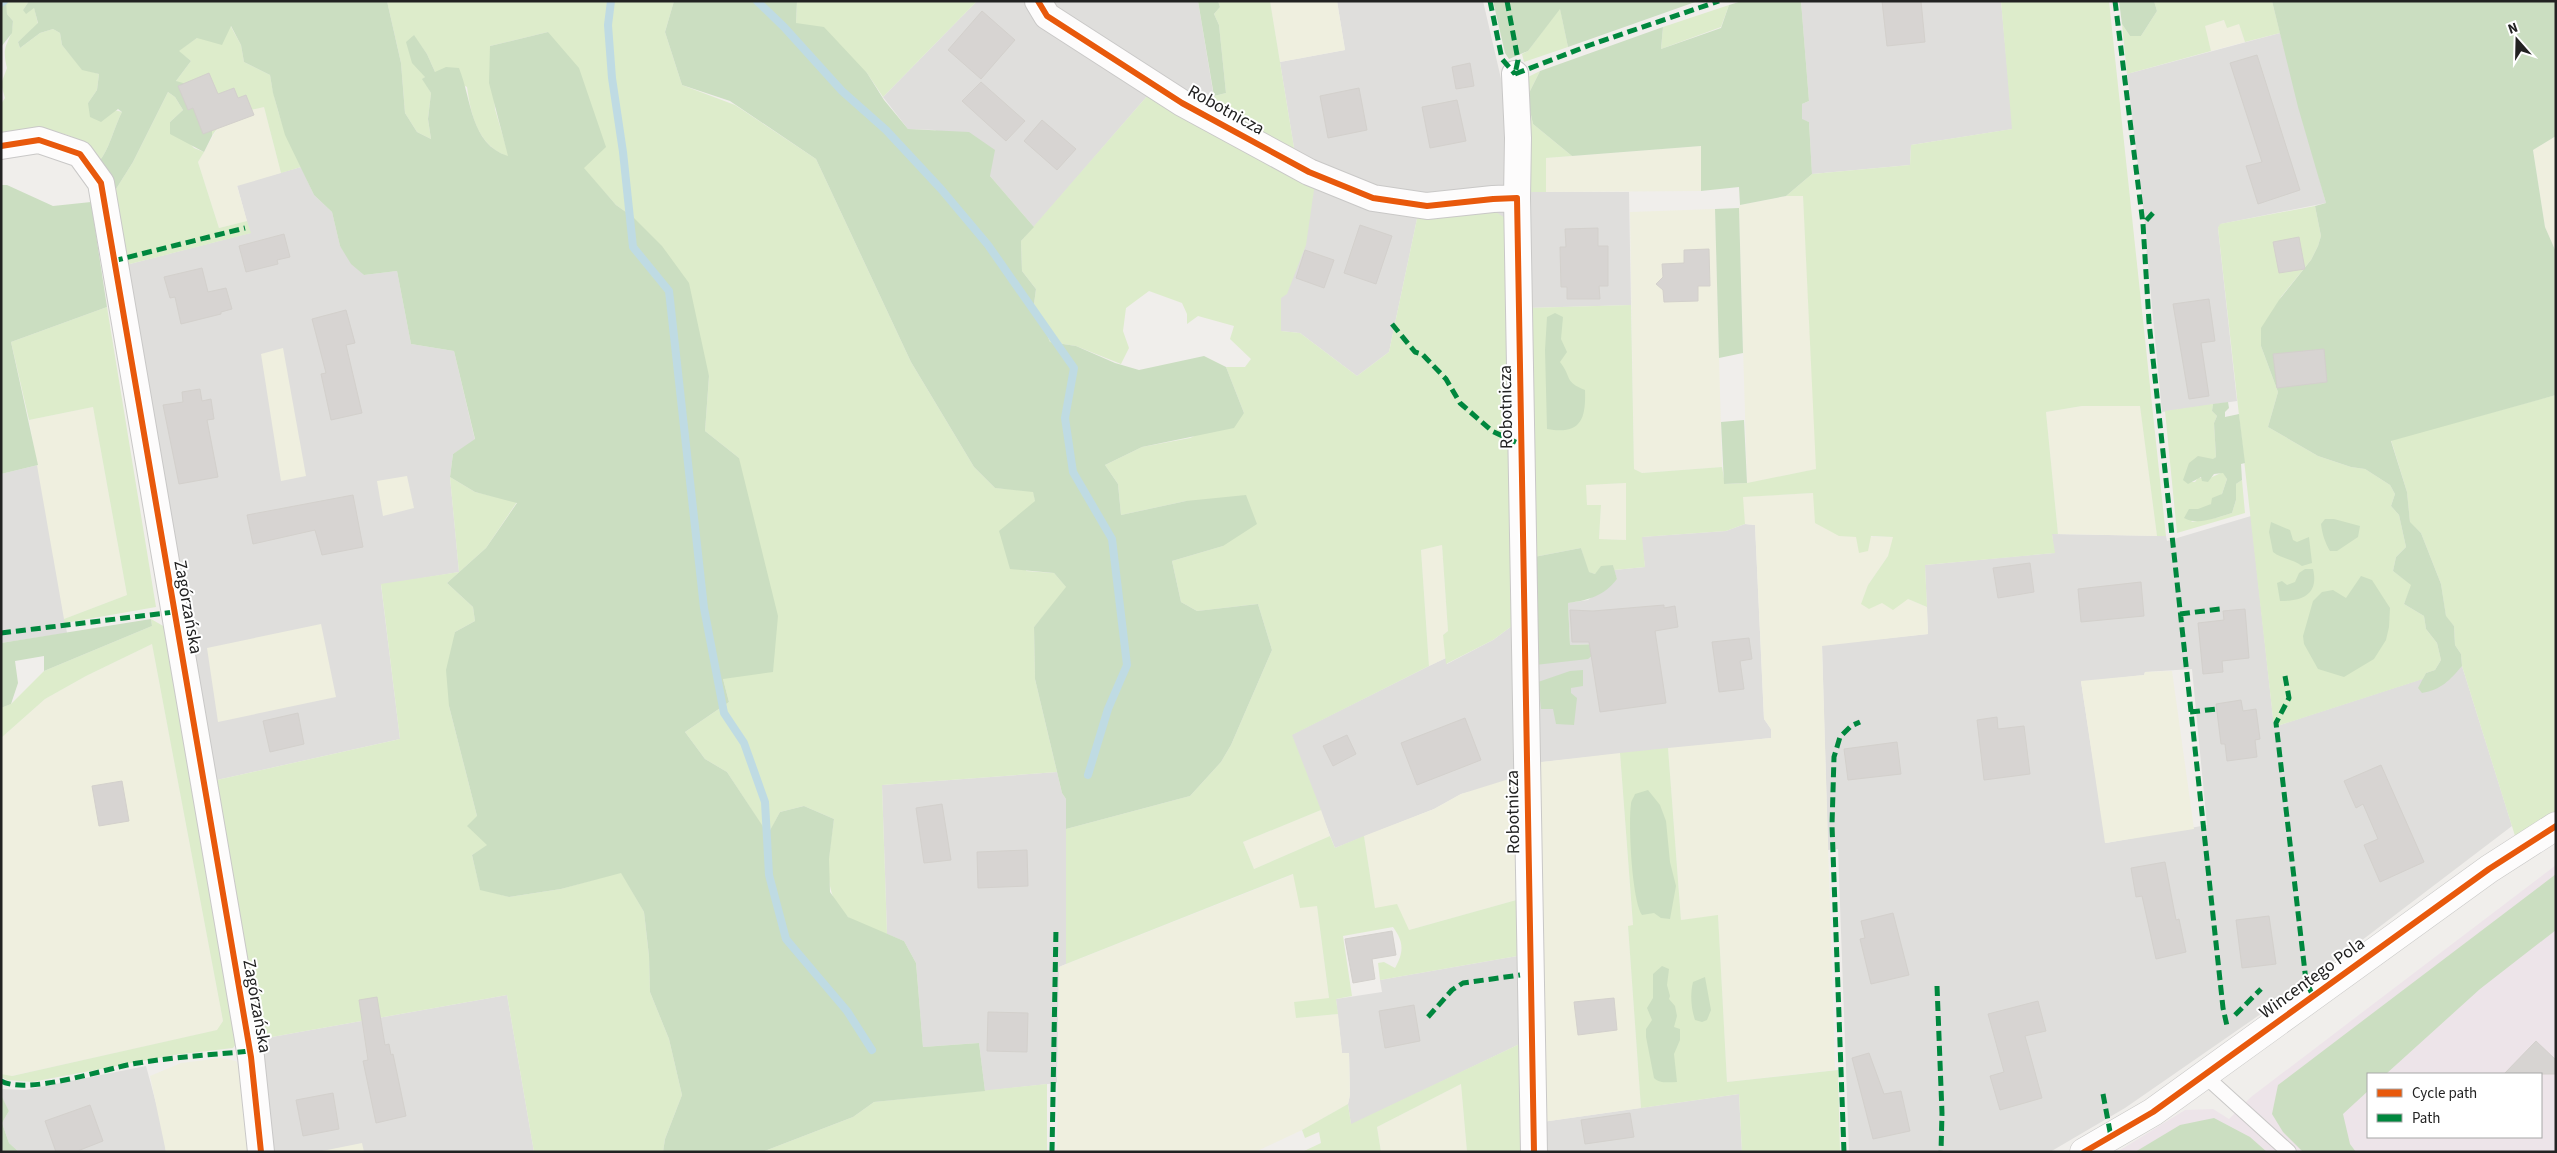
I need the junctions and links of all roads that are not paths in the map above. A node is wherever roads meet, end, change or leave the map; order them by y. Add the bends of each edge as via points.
1 (1038, 1) edge
2 (1515, 74) dead end
3 (1, 146) edge
4 (1517, 198) junction
5 (2556, 826) edge
6 (2204, 1075) junction
7 (261, 1152) edge
8 (1534, 1152) edge
9 (2084, 1152) edge
10 (2289, 1152) edge

1 - 4 street, Robotnicza via 1047,16 1182,103 1309,172 1373,198 1427,206
2 - 4 street
3 - 7 street, Zagórzańska via 39,140 80,154 101,183 251,1057
4 - 8 street, Robotnicza via 1525,975
5 - 6 street, Wincentego Pola via 2489,869
6 - 9 street, Wincentego Pola via 2153,1112
6 - 10 lane

